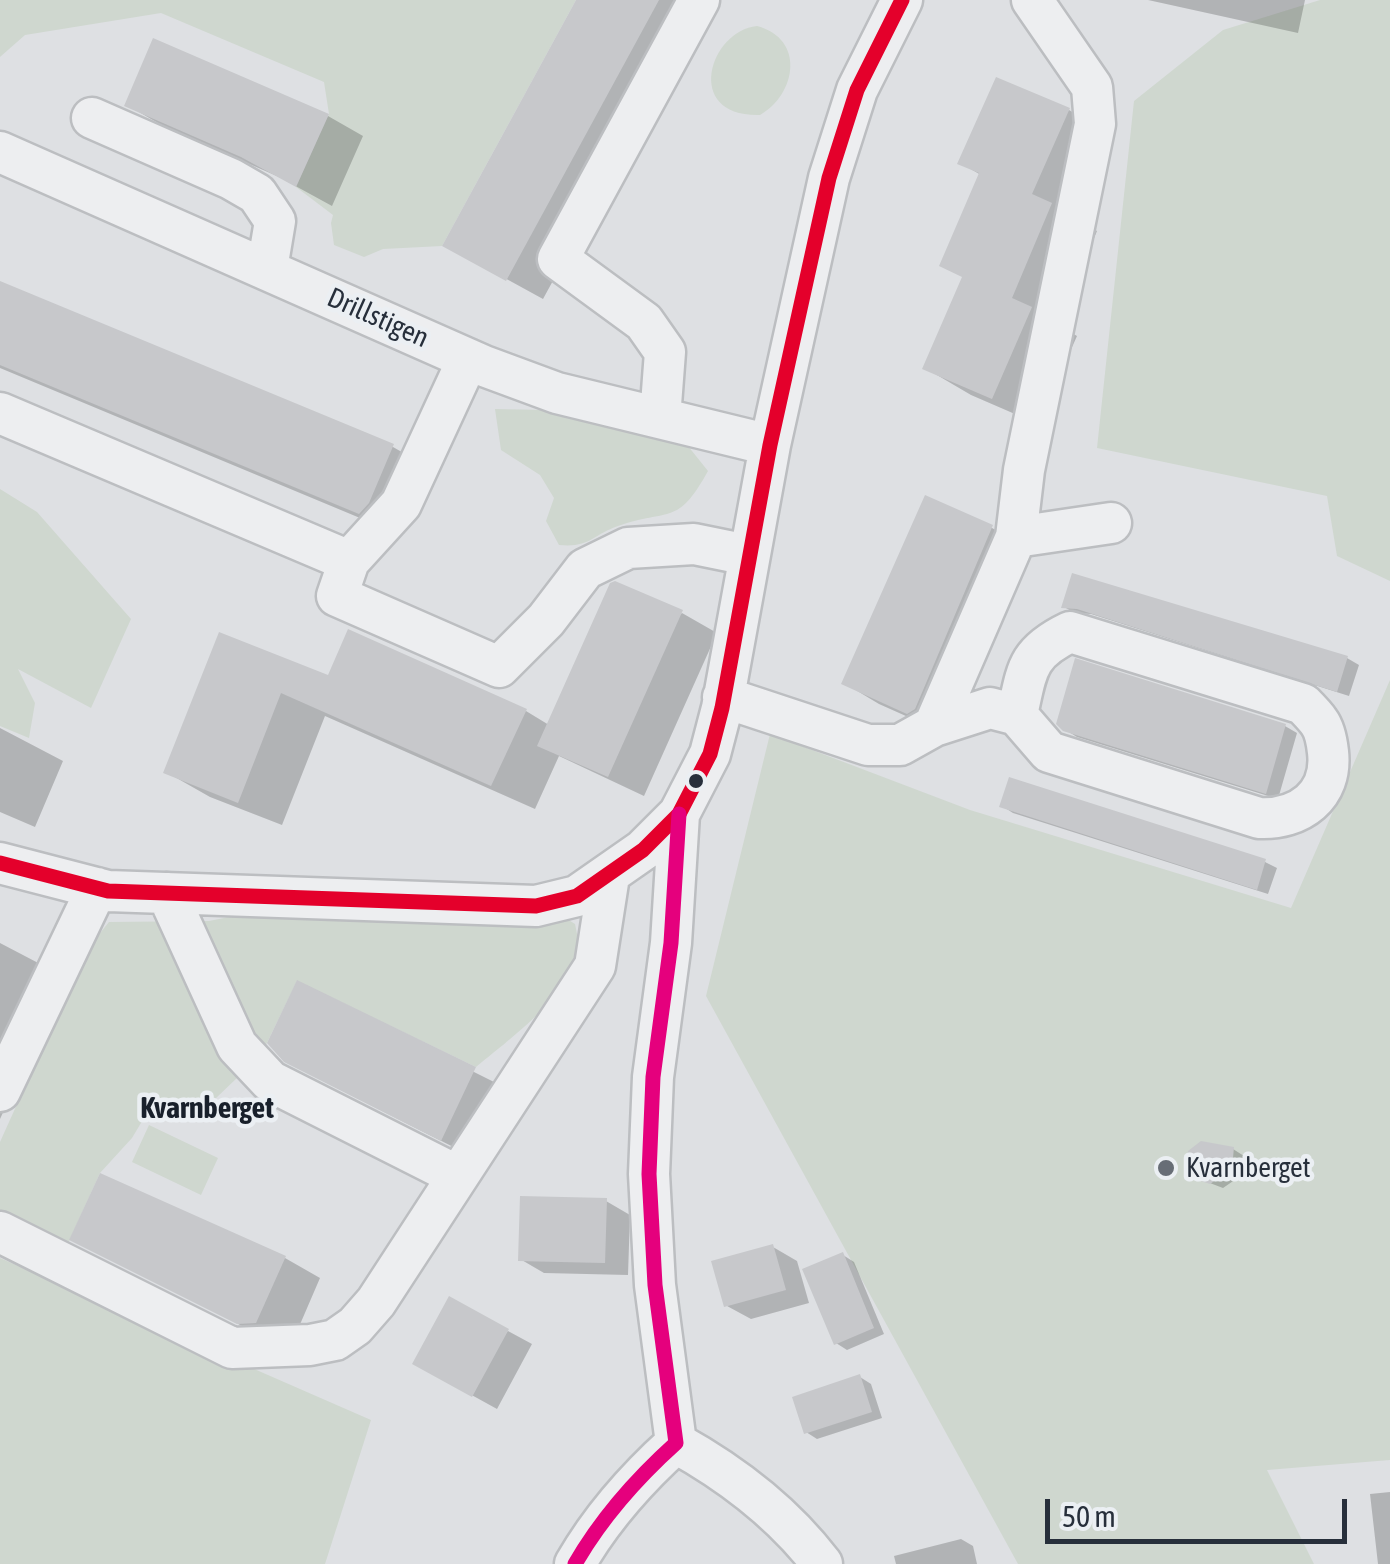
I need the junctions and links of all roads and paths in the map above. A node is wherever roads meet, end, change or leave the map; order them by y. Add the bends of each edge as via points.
1 (699, 0) edge
2 (902, 0) edge
3 (1032, 0) edge
4 (92, 118) dead end
5 (0, 152) edge
6 (268, 269) junction
7 (468, 359) junction
8 (0, 413) edge
9 (660, 418) junction
10 (770, 445) junction
11 (1111, 523) dead end
12 (1016, 537) junction
13 (748, 554) junction
14 (348, 561) junction
15 (723, 697) junction
16 (1018, 715) junction
17 (934, 726) junction
18 (678, 814) junction
19 (0, 863) edge
20 (609, 876) junction
21 (97, 888) junction
22 (167, 893) junction
23 (0, 1091) edge
24 (458, 1176) junction
25 (0, 1232) edge
26 (676, 1443) junction
27 (574, 1564) edge
28 (822, 1564) edge

1 - 9 street via 558,259 644,322 665,352
2 - 10 street via 857,90 829,178
3 - 12 street via 1092,87 1096,124
4 - 6 street via 257,194 275,220
5 - 6 street, Drillstigen
6 - 7 street, Drillstigen
7 - 9 street, Drillstigen via 557,393
7 - 14 street via 401,504
8 - 14 street
9 - 10 street, Drillstigen
10 - 13 street
11 - 12 street
12 - 17 street
13 - 14 street via 694,544 628,548 585,569 499,667 338,596
13 - 15 street
15 - 17 street via 868,745 900,745
15 - 18 street via 710,754
16 - 16 street via 1049,752 1259,818 1299,812 1318,797 1329,771 1322,725 1303,704 1070,632 1032,659
16 - 17 street via 990,708
18 - 20 street
18 - 26 street via 649,1174 655,1285
19 - 21 street
20 - 22 street via 577,896 536,906
20 - 24 street via 595,966
21 - 22 street
21 - 23 street
22 - 24 street via 237,1046 270,1082
24 - 25 street via 355,1326 310,1345 232,1348
26 - 27 street via 615,1504
26 - 28 street via 726,1472

